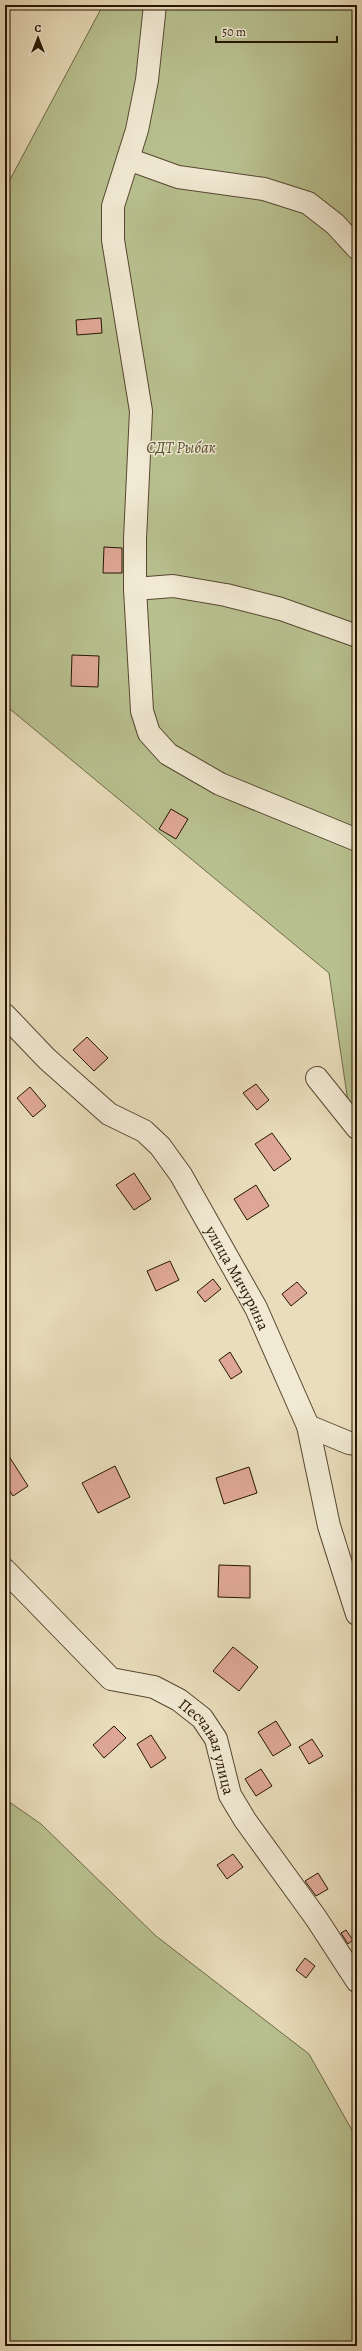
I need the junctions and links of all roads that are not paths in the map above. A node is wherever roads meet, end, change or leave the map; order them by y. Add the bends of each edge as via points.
1 (156, 5) edge
2 (128, 159) junction
3 (357, 248) edge
4 (134, 589) junction
5 (357, 636) edge
6 (357, 840) edge
7 (7, 1019) edge
8 (317, 1078) dead end
9 (357, 1128) edge
10 (308, 1426) junction
11 (357, 1444) edge
12 (5, 1570) edge
13 (357, 1614) edge
14 (357, 1981) edge

1 - 2 street via 147,80
2 - 3 street via 178,177 264,189 308,203 335,224
2 - 4 street via 113,206 113,240 141,411
4 - 5 street via 173,586 226,595 281,609
4 - 6 street via 142,711 149,733 163,749 220,784
7 - 10 street, улица Мичурина via 47,1059 109,1114 144,1131 160,1146 181,1175 256,1308
8 - 9 street
10 - 11 street
10 - 13 street, улица Мичурина via 329,1526
12 - 14 street, Песчаная улица via 111,1679 154,1687 179,1700 202,1718 216,1739 230,1795

